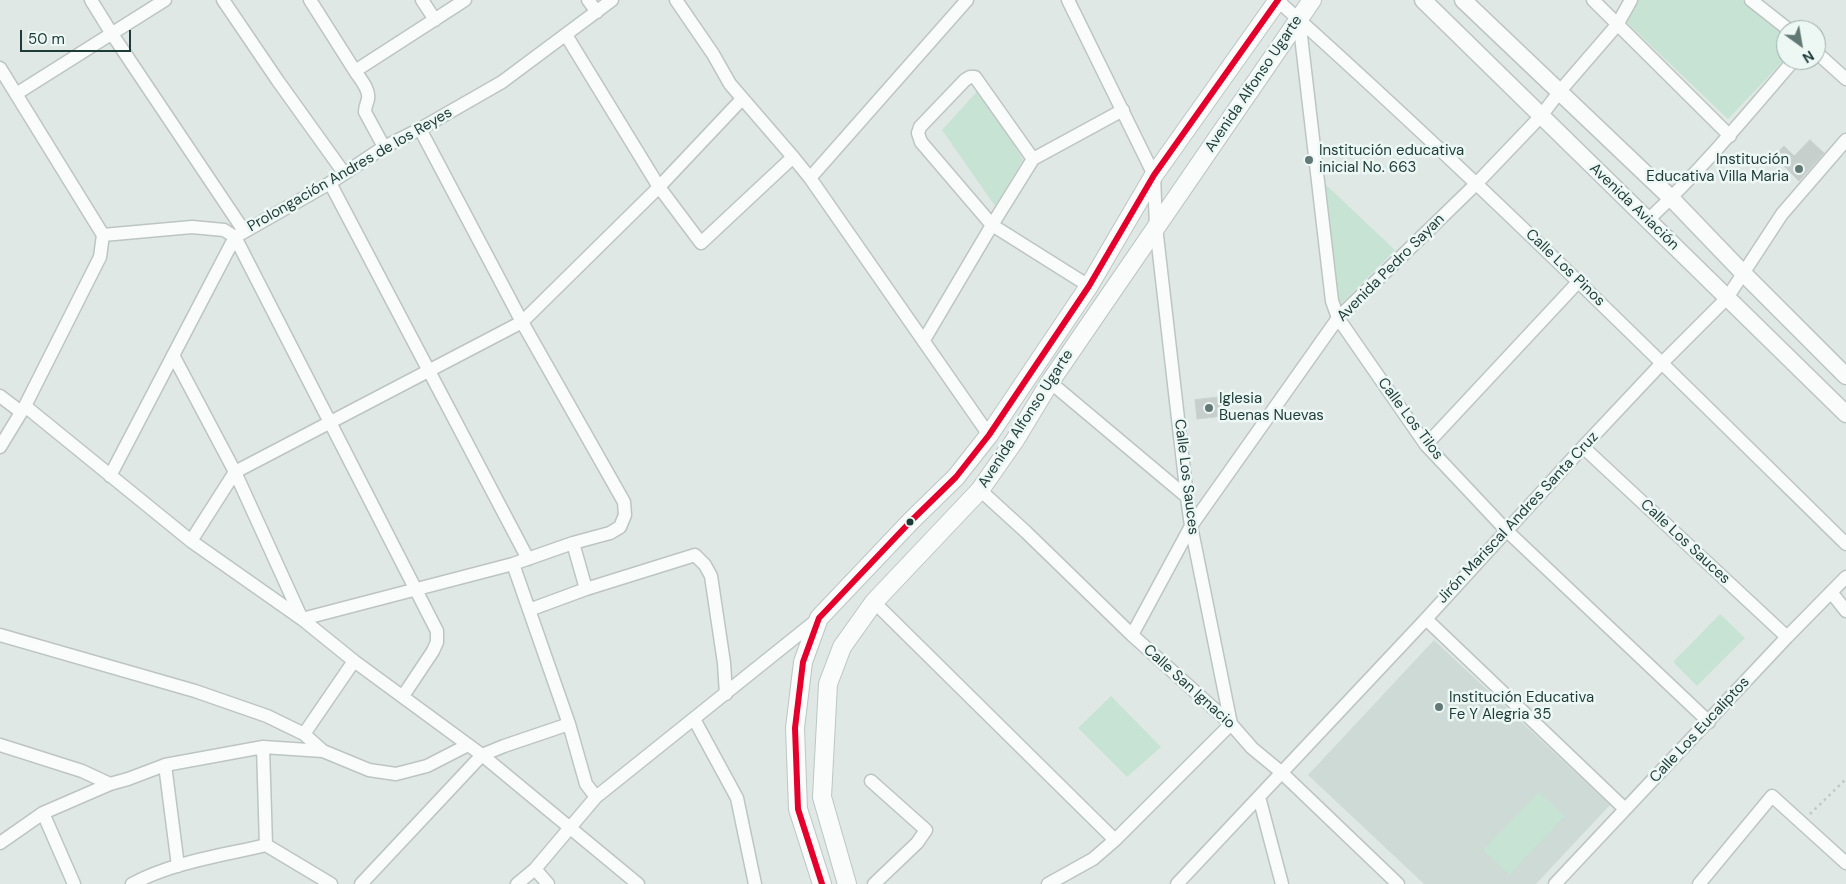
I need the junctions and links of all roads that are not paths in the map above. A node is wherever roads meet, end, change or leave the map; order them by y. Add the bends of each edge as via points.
1 (91, 0) edge
2 (165, 0) edge
3 (223, 0) edge
4 (310, 0) edge
5 (422, 0) edge
6 (465, 0) edge
7 (588, 0) edge
8 (612, 0) edge
9 (676, 0) edge
10 (967, 0) edge
11 (1069, 0) edge
12 (1277, 0) edge
13 (1312, 0) edge
14 (1423, 0) edge
15 (1463, 0) edge
16 (1593, 0) edge
17 (1631, 0) edge
18 (1751, 0) edge
19 (598, 12) junction
20 (1299, 19) junction
21 (435, 20) junction
22 (1776, 20) edge
23 (1617, 25) junction
24 (112, 34) junction
25 (566, 35) junction
26 (1826, 61) edge
27 (0, 68) edge
28 (1786, 70) edge
29 (355, 71) junction
30 (1846, 79) edge
31 (1560, 91) junction
32 (16, 94) junction
33 (742, 99) junction
34 (1123, 110) junction
35 (1540, 116) junction
36 (420, 129) junction
37 (1730, 136) junction
38 (1846, 140) edge
39 (384, 147) junction
40 (794, 157) junction
41 (1034, 160) junction
42 (344, 173) junction
43 (1154, 175) junction
44 (810, 178) junction
45 (330, 183) junction
46 (1476, 184) junction
47 (659, 187) junction
48 (1671, 198) junction
49 (1648, 220) junction
50 (992, 225) junction
51 (1156, 227) junction
52 (239, 234) junction
53 (103, 235) junction
54 (1744, 274) junction
55 (1579, 281) junction
56 (1089, 286) junction
57 (1727, 298) junction
58 (1338, 318) junction
59 (522, 322) junction
60 (924, 340) junction
61 (173, 355) junction
62 (1662, 363) junction
63 (429, 369) junction
64 (1846, 376) edge
65 (1050, 382) junction
66 (0, 396) edge
67 (23, 409) junction
68 (1846, 414) edge
69 (329, 422) junction
70 (989, 435) junction
71 (1426, 444) junction
72 (0, 447) edge
73 (1582, 447) junction
74 (235, 472) junction
75 (110, 476) junction
76 (980, 490) junction
77 (1187, 497) junction
78 (1192, 526) junction
79 (1506, 530) junction
80 (190, 541) junction
81 (573, 542) junction
82 (1846, 544) edge
83 (528, 559) junction
84 (513, 564) junction
85 (1846, 577) edge
86 (416, 589) junction
87 (586, 589) junction
88 (1831, 592) junction
89 (874, 602) junction
90 (529, 610) junction
91 (1846, 611) edge
92 (819, 618) junction
93 (1426, 618) junction
94 (302, 619) junction
95 (0, 635) edge
96 (1132, 635) junction
97 (1787, 637) junction
98 (354, 661) junction
99 (726, 694) junction
100 (402, 696) junction
101 (694, 719) junction
102 (1709, 722) junction
103 (569, 724) junction
104 (1231, 724) junction
105 (304, 734) junction
106 (0, 745) edge
107 (468, 745) junction
108 (263, 747) junction
109 (323, 750) junction
110 (482, 755) junction
111 (165, 765) junction
112 (1281, 772) junction
113 (871, 781) dead end
114 (110, 784) junction
115 (596, 797) junction
116 (1259, 797) junction
117 (1625, 809) junction
118 (43, 814) junction
119 (570, 827) junction
120 (1115, 840) junction
121 (0, 843) edge
122 (266, 845) junction
123 (1846, 862) edge
124 (178, 866) junction
125 (534, 869) junction
126 (74, 884) edge
127 (132, 884) edge
128 (331, 884) edge
129 (361, 884) edge
130 (517, 884) edge
131 (548, 884) edge
132 (638, 884) edge
133 (755, 884) edge
134 (822, 884) edge
135 (847, 884) edge
136 (874, 884) edge
137 (1048, 884) edge
138 (1176, 884) edge
139 (1282, 884) edge
140 (1398, 884) edge
141 (1555, 884) edge
142 (1699, 884) edge

1 - 24 street
2 - 24 street
3 - 42 street
4 - 29 street
5 - 21 street
6 - 21 street
7 - 19 street
8 - 19 street, Prolongación Andres de los Reyes
9 - 33 street
10 - 44 street
11 - 34 street
12 - 20 street, Calle Los Pinos
12 - 43 main road, Avenida Alfonso Ugarte
13 - 20 main road, Avenida Alfonso Ugarte
14 - 35 street, Avenida Aviación
15 - 31 street, Avenida Aviación
16 - 23 street
17 - 23 street, Avenida Pedro Sayan
18 - 22 street
19 - 25 street, Prolongación Andres de los Reyes
20 - 46 street, Calle Los Pinos
20 - 51 main road, Avenida Alfonso Ugarte
20 - 58 street, Calle Los Tilos via 1332,301
21 - 29 street
23 - 31 street, Avenida Pedro Sayan
23 - 37 street
24 - 32 street
24 - 52 street
25 - 36 street, Prolongación Andres de los Reyes via 502,82
25 - 47 street
26 - 30 street
27 - 32 street
28 - 37 street
29 - 39 street via 367,90 365,112
31 - 35 street, Avenida Pedro Sayan
31 - 48 street, Avenida Aviación
32 - 53 street
33 - 40 street
33 - 47 street
34 - 41 street
34 - 43 street
35 - 46 street, Avenida Pedro Sayan
35 - 49 street, Avenida Aviación
36 - 39 street, Prolongación Andres de los Reyes
36 - 59 street
37 - 48 street
38 - 54 street, Jirón Mariscal Andres Santa Cruz via 1782,214
39 - 42 street, Prolongación Andres de los Reyes
40 - 44 street
40 - 47 street via 702,243
41 - 50 street
41 - 50 street via 974,77 965,80 920,127 921,142
42 - 45 street, Prolongación Andres de los Reyes
43 - 51 street, Calle Los Sauces
43 - 56 main road, Avenida Alfonso Ugarte
44 - 60 street
45 - 52 street, Prolongación Andres de los Reyes
45 - 63 street
46 - 55 street, Calle Los Pinos
46 - 58 street, Avenida Pedro Sayan
47 - 59 street
48 - 49 street
48 - 54 street, Avenida Aviación
49 - 57 street, Avenida Aviación
50 - 56 street
50 - 60 street
51 - 65 main road, Avenida Alfonso Ugarte
51 - 77 street, Calle Los Sauces
52 - 53 street via 192,227
52 - 61 street, Prolongación Andres de los Reyes
52 - 69 street
53 - 67 street via 100,257
54 - 57 street, Jirón Mariscal Andres Santa Cruz
54 - 64 street, Avenida Aviación
55 - 62 street, Calle Los Pinos
55 - 71 street
56 - 70 main road, Avenida Alfonso Ugarte
57 - 62 street, Jirón Mariscal Andres Santa Cruz
57 - 68 street, Avenida Aviación
58 - 71 street, Calle Los Tilos
58 - 78 street, Avenida Pedro Sayan
59 - 63 street
59 - 81 street via 624,502 625,515 620,527 610,533
60 - 70 street
61 - 74 street
61 - 75 street, Prolongación Andres de los Reyes
62 - 73 street, Jirón Mariscal Andres Santa Cruz
62 - 82 street, Calle Los Pinos
63 - 69 street
63 - 83 street
65 - 76 main road, Avenida Alfonso Ugarte
65 - 77 street
66 - 67 street
67 - 72 street
67 - 75 street
69 - 74 street
69 - 86 street
70 - 92 main road, Avenida Alfonso Ugarte via 956,477
71 - 79 street, Calle Los Tilos
73 - 79 street, Jirón Mariscal Andres Santa Cruz
73 - 97 street, Calle Los Sauces
74 - 80 street
74 - 94 street
75 - 80 street
76 - 89 main road, Avenida Alfonso Ugarte
76 - 96 street, Calle San Ignacio
77 - 78 street, Calle Los Sauces
78 - 96 street, Avenida Pedro Sayan
78 - 104 street, Calle Los Sauces
79 - 93 street, Jirón Mariscal Andres Santa Cruz
79 - 102 street, Calle Los Tilos
80 - 94 street
81 - 83 street
81 - 87 street
83 - 84 street
84 - 86 street
84 - 90 street
85 - 88 street, Calle Los Eucaliptos
86 - 94 street
86 - 100 street via 437,631 437,642
87 - 90 street
87 - 99 street via 695,555 710,576
88 - 91 street
88 - 97 street, Calle Los Eucaliptos
89 - 120 street
89 - 135 main road, Avenida Alfonso Ugarte via 842,647 828,684 822,797
90 - 103 street
92 - 99 street
92 - 134 main road, Avenida Alfonso Ugarte via 803,662 795,728 798,809
93 - 112 street, Jirón Mariscal Andres Santa Cruz
93 - 117 street
94 - 98 street
95 - 105 street via 195,691 267,716
96 - 104 street, Calle San Ignacio
97 - 102 street, Calle Los Eucaliptos
98 - 100 street
98 - 105 street
99 - 101 street
100 - 107 street
101 - 115 street
101 - 133 street via 737,798
102 - 117 street, Calle Los Eucaliptos
103 - 110 street
103 - 115 street via 586,784
104 - 112 street, Calle San Ignacio via 1252,748
104 - 120 street
105 - 109 street
106 - 114 street via 82,771
107 - 109 street via 427,766 396,774 369,770
107 - 110 street
108 - 109 street
108 - 111 street
108 - 122 street
110 - 119 street
110 - 129 street
111 - 114 street
111 - 124 street
112 - 116 street, Jirón Mariscal Andres Santa Cruz
112 - 140 street, Calle San Ignacio
113 - 136 street via 926,830 917,843
114 - 118 street
115 - 119 street
116 - 138 street, Jirón Mariscal Andres Santa Cruz
116 - 139 street
117 - 141 street, Calle Los Eucaliptos
118 - 121 street
118 - 126 street
119 - 125 street
119 - 132 street
120 - 137 street via 1093,860
122 - 124 street
122 - 128 street
123 - 142 street via 1772,796
124 - 127 street
125 - 130 street
125 - 131 street

